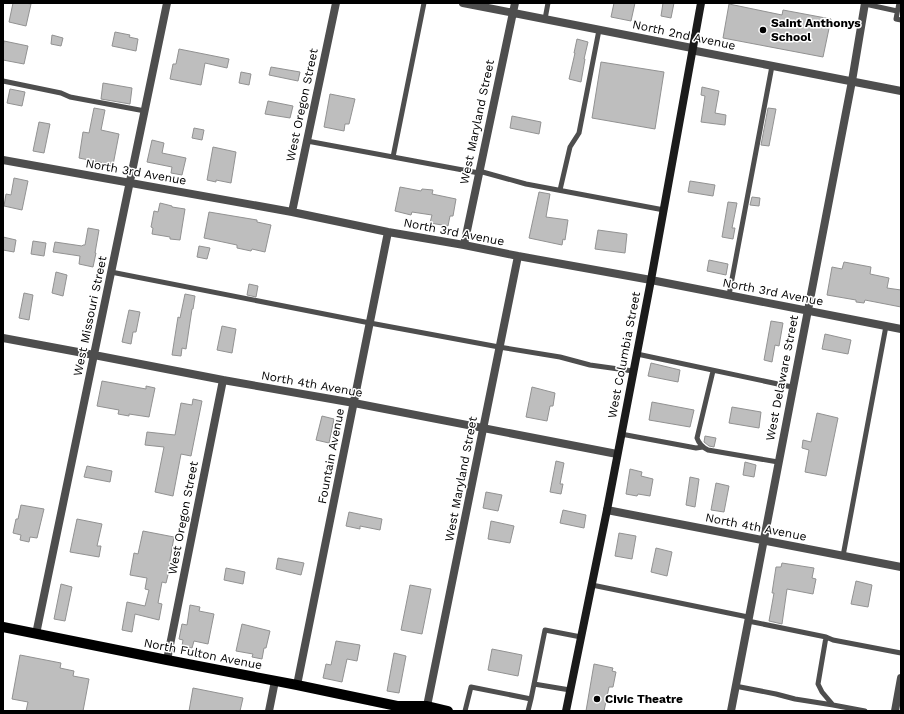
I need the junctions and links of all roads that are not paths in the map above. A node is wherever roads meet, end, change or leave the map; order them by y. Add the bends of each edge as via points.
1 (167, 3) edge
2 (336, 3) edge
3 (424, 3) edge
4 (463, 3) edge
5 (515, 3) edge
6 (548, 3) edge
7 (700, 3) edge
8 (865, 3) edge
9 (899, 3) edge
10 (897, 10) junction
11 (512, 13) junction
12 (545, 19) junction
13 (901, 20) edge
14 (599, 30) junction
15 (692, 48) junction
16 (772, 66) junction
17 (3, 81) edge
18 (852, 81) junction
19 (901, 90) edge
20 (145, 111) junction
21 (307, 140) junction
22 (393, 157) junction
23 (3, 160) edge
24 (479, 172) junction
25 (130, 183) junction
26 (560, 190) junction
27 (664, 210) junction
28 (292, 212) junction
29 (388, 232) junction
30 (464, 245) junction
31 (518, 256) junction
32 (111, 272) junction
33 (651, 280) junction
34 (729, 295) junction
35 (807, 311) junction
36 (370, 323) junction
37 (886, 326) junction
38 (901, 329) edge
39 (3, 338) edge
40 (499, 347) junction
41 (637, 354) junction
42 (94, 355) junction
43 (633, 371) junction
44 (713, 371) junction
45 (223, 380) junction
46 (792, 387) junction
47 (354, 404) junction
48 (483, 428) junction
49 (621, 434) junction
50 (703, 447) junction
51 (617, 454) junction
52 (778, 462) junction
53 (607, 510) junction
54 (764, 540) junction
55 (843, 556) junction
56 (901, 567) edge
57 (592, 585) junction
58 (748, 619) junction
59 (3, 627) edge
60 (36, 634) junction
61 (581, 637) junction
62 (826, 637) junction
63 (901, 653) edge
64 (167, 660) junction
65 (901, 678) edge
66 (275, 681) junction
67 (534, 684) junction
68 (297, 685) junction
69 (735, 686) junction
70 (570, 690) junction
71 (531, 699) junction
72 (833, 705) junction
73 (427, 706) junction
74 (401, 708) edge
75 (269, 711) edge
76 (448, 711) edge
77 (465, 711) edge
78 (528, 711) edge
79 (566, 711) edge
80 (731, 711) edge
81 (865, 711) edge
82 (895, 711) edge

1 - 20 street, West Missouri Street
2 - 21 street, West Oregon Street
3 - 22 lane
4 - 11 street, North 2nd Avenue
5 - 11 street, West Maryland Street
6 - 12 lane
7 - 15 main road, West Columbia Street
8 - 10 lane
8 - 18 street, West Delaware Street
9 - 10 lane
10 - 13 lane via 896,19
11 - 12 street, North 2nd Avenue
11 - 24 street, West Maryland Street
12 - 14 street, North 2nd Avenue
14 - 15 street, North 2nd Avenue
14 - 26 lane via 578,133 570,147
15 - 16 street, North 2nd Avenue via 696,51
15 - 27 main road, West Columbia Street
16 - 18 street, North 2nd Avenue
16 - 34 lane
17 - 20 lane
18 - 19 street, North 2nd Avenue
18 - 35 street, West Delaware Street
20 - 25 street, West Missouri Street
21 - 22 lane
21 - 28 street, West Oregon Street
22 - 24 lane
23 - 25 street, North 3rd Avenue
24 - 26 lane
24 - 30 street, West Maryland Street
25 - 28 street, North 3rd Avenue
25 - 32 street, West Missouri Street
26 - 27 lane
27 - 33 main road, West Columbia Street
28 - 29 street, North 3rd Avenue
29 - 30 street, North 3rd Avenue
29 - 36 street, Fountain Avenue
30 - 31 street, North 3rd Avenue
31 - 33 street, North 3rd Avenue
31 - 40 street, West Maryland Street
32 - 36 lane
32 - 42 street, West Missouri Street
33 - 34 street, North 3rd Avenue
33 - 41 main road, West Columbia Street
34 - 35 street, North 3rd Avenue
35 - 37 street, North 3rd Avenue
35 - 46 street, West Delaware Street
36 - 40 lane
36 - 47 street, Fountain Avenue
37 - 38 street, North 3rd Avenue
37 - 55 lane
39 - 42 street, North 4th Avenue
40 - 43 lane
40 - 48 street, West Maryland Street
41 - 43 main road, West Columbia Street
41 - 44 lane
42 - 45 street, North 4th Avenue
42 - 60 street, West Missouri Street
43 - 49 main road, West Columbia Street
44 - 46 lane
44 - 50 lane via 697,438
45 - 47 street, North 4th Avenue
45 - 64 street, West Oregon Street
46 - 52 street, West Delaware Street
47 - 48 street, North 4th Avenue
47 - 68 street, Fountain Avenue
48 - 51 street, North 4th Avenue
48 - 73 street, West Maryland Street
49 - 50 lane via 696,448
49 - 51 main road, West Columbia Street
50 - 52 lane
51 - 53 main road, West Columbia Street
52 - 54 street, West Delaware Street
53 - 54 street, North 4th Avenue
53 - 57 main road, West Columbia Street
54 - 55 street, North 4th Avenue
54 - 58 street, West Delaware Street
55 - 56 street, North 4th Avenue
57 - 58 lane
57 - 61 main road, West Columbia Street
58 - 62 lane
58 - 69 street, West Delaware Street
59 - 60 main road, North Fulton Avenue
60 - 64 main road, North Fulton Avenue
61 - 67 lane via 545,630
61 - 70 main road, West Columbia Street
62 - 63 lane
62 - 72 lane via 818,684
64 - 66 main road, North Fulton Avenue
65 - 82 street
66 - 68 main road, North Fulton Avenue
66 - 75 street
67 - 70 lane
67 - 71 lane
68 - 74 main road, North Fulton Avenue
69 - 72 lane
69 - 80 street, West Delaware Street
70 - 79 main road, West Columbia Street
71 - 77 lane via 471,687
71 - 78 lane
72 - 81 lane
73 - 74 main road, North Fulton Avenue
73 - 76 main road, North Fulton Avenue

